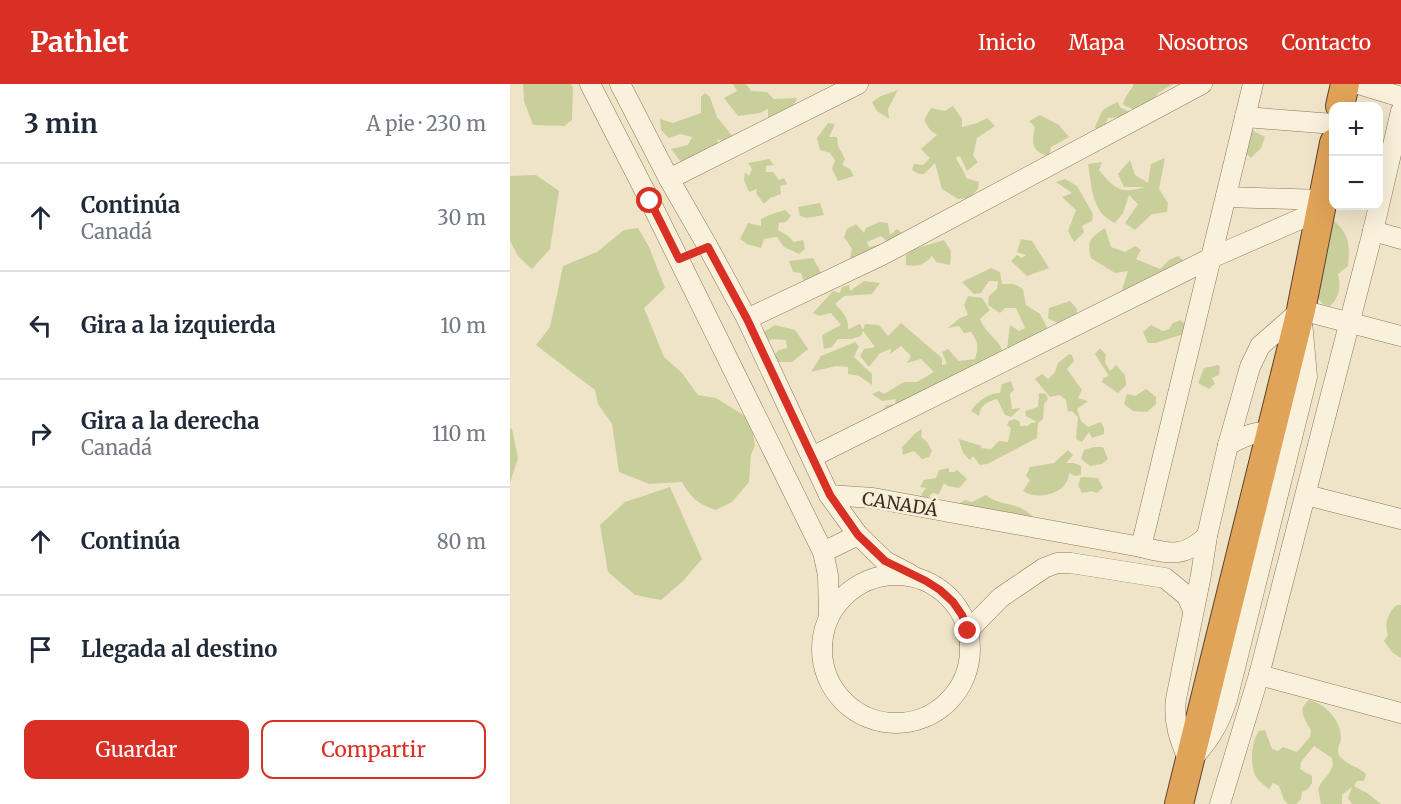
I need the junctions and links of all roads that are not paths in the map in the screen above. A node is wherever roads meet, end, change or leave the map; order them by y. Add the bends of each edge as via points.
1 (590, 84) edge
2 (620, 84) edge
3 (858, 84) edge
4 (1202, 84) edge
5 (1253, 84) edge
6 (1346, 84) edge
7 (1358, 84) edge
8 (1401, 97) edge
9 (1341, 102) edge
10 (1401, 111) edge
11 (1245, 117) junction
12 (1329, 124) edge
13 (1383, 176) edge
14 (669, 179) junction
15 (1329, 179) edge
16 (1226, 197) junction
17 (1322, 205) junction
18 (1376, 210) edge
19 (1373, 231) junction
20 (1401, 239) edge
21 (708, 247) junction
22 (1211, 258) junction
23 (679, 259) junction
24 (1301, 310) junction
25 (747, 319) junction
26 (1349, 322) junction
27 (1401, 336) edge
28 (1270, 434) junction
29 (1228, 445) junction
30 (812, 457) junction
31 (1283, 473) junction
32 (830, 495) junction
33 (1306, 495) junction
34 (1401, 519) edge
35 (858, 535) junction
36 (1207, 536) junction
37 (1141, 546) junction
38 (823, 552) junction
39 (926, 581) junction
40 (1193, 610) junction
41 (829, 617) junction
42 (968, 631) junction
43 (1185, 652) junction
44 (1236, 663) junction
45 (1259, 675) junction
46 (1207, 692) junction
47 (1401, 713) edge
48 (1189, 762) junction
49 (1179, 804) edge
50 (1220, 804) edge

1 - 23 street
2 - 14 street
3 - 14 street
4 - 25 street via 882,255
5 - 11 street
6 - 9 highway
7 - 8 street
10 - 13 street
11 - 12 street
11 - 16 street
14 - 21 street
15 - 17 highway
16 - 17 street
16 - 22 street
17 - 22 street
17 - 24 highway
18 - 19 street
19 - 20 street
19 - 26 street
21 - 23 street
21 - 25 street
22 - 30 street
22 - 37 street
23 - 38 street
24 - 26 street
24 - 28 highway
24 - 29 street via 1260,346 1250,367
24 - 31 street via 1307,377
25 - 30 street
26 - 27 street
26 - 33 street
28 - 29 street via 1255,433
28 - 31 street via 1278,436 1283,446
28 - 46 highway
29 - 36 street
30 - 32 street
31 - 44 street
32 - 35 street
32 - 37 street, CANADÁ via 873,498
33 - 34 street
33 - 45 street
35 - 38 street
35 - 39 street via 885,561
36 - 37 street, CANADÁ via 1182,552 1165,553
36 - 40 street
38 - 41 street
39 - 41 street via 910,576 878,577 849,592
39 - 42 street via 953,602
40 - 42 street via 1187,596 1165,578 1056,563 1000,598
40 - 43 street
41 - 42 street via 823,657 838,694 852,708 889,723 929,716 959,689 967,671
43 - 46 street via 1193,681
43 - 48 street via 1174,716
44 - 46 street via 1219,686
44 - 48 street via 1219,724
45 - 47 street
45 - 50 street
46 - 48 highway
48 - 49 highway

